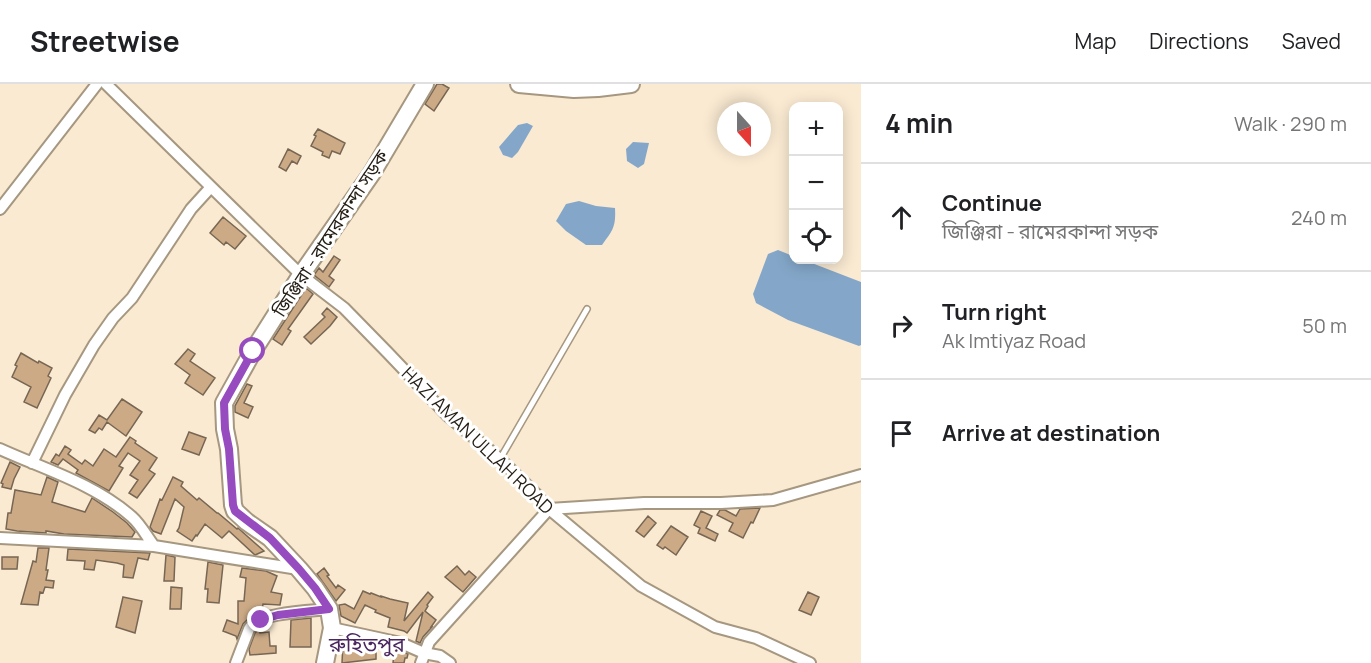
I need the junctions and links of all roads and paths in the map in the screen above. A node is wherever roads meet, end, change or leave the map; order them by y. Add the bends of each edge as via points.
1 (97, 84) edge
2 (106, 84) edge
3 (425, 84) edge
4 (519, 84) edge
5 (631, 84) edge
6 (211, 187) junction
7 (0, 210) edge
8 (300, 275) junction
9 (587, 309) dead end
10 (0, 449) edge
11 (500, 459) junction
12 (32, 463) junction
13 (861, 475) edge
14 (549, 509) junction
15 (0, 538) edge
16 (154, 546) junction
17 (299, 569) junction
18 (329, 609) junction
19 (332, 628) junction
20 (423, 658) edge
21 (236, 663) edge
22 (325, 663) edge
23 (450, 663) edge
24 (810, 663) edge

1 - 7 street
2 - 6 street, HAZI AMAN ULLAH ROAD
3 - 8 main road, জিঞ্জিরা - রামেরকান্দা সড়ক via 372,173
4 - 5 main road via 574,89
6 - 8 street, HAZI AMAN ULLAH ROAD
6 - 12 street via 94,345
8 - 11 street, HAZI AMAN ULLAH ROAD via 344,308 447,415
8 - 17 main road, জিঞ্জিরা - রামেরকান্দা সড়ক via 228,394 223,412 235,511 270,538
9 - 11 lane
10 - 12 street
11 - 14 street, HAZI AMAN ULLAH ROAD
12 - 16 street via 111,501 134,518
13 - 14 street via 773,500
14 - 20 street via 429,642
14 - 24 street, HAZI AMAN ULLAH ROAD via 641,586 715,627 756,638
15 - 16 street
16 - 17 street
17 - 18 main road, জিঞ্জিরা - রামেরকান্দা সড়ক
18 - 19 main road, জিঞ্জিরা - রামেরকান্দা সড়ক
18 - 21 street via 255,621
19 - 20 street via 401,643
19 - 22 main road, জিঞ্জিরা - রামেরকান্দা সড়ক
20 - 23 street via 440,656

